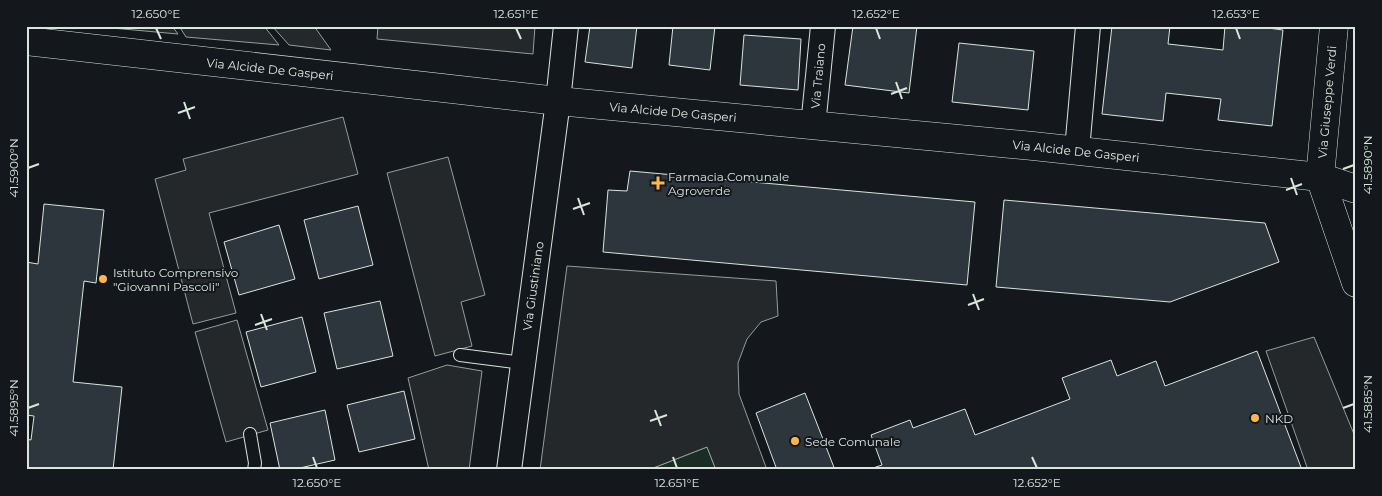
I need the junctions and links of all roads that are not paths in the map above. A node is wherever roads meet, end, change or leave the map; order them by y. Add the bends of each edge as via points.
1 (566, 26) edge
2 (823, 26) edge
3 (1088, 26) edge
4 (1334, 26) edge
5 (26, 41) edge
6 (558, 101) junction
7 (813, 126) junction
8 (1077, 150) junction
9 (1320, 177) junction
10 (1356, 189) edge
11 (1356, 283) edge
12 (460, 355) dead end
13 (523, 363) junction
14 (250, 434) dead end
15 (254, 470) edge
16 (509, 470) edge

1 - 6 street, Via Giustiniano
2 - 7 street, Via Traiano
3 - 8 street
4 - 9 street, Via Giuseppe Verdi
5 - 6 street, Via Alcide De Gasperi
6 - 7 street, Via Alcide De Gasperi
6 - 13 street, Via Giustiniano
7 - 8 street, Via Alcide De Gasperi
8 - 9 street, Via Alcide De Gasperi
9 - 10 street, Via Alcide De Gasperi
9 - 11 street
12 - 13 lane
13 - 16 street, Via Giustiniano
14 - 15 lane

